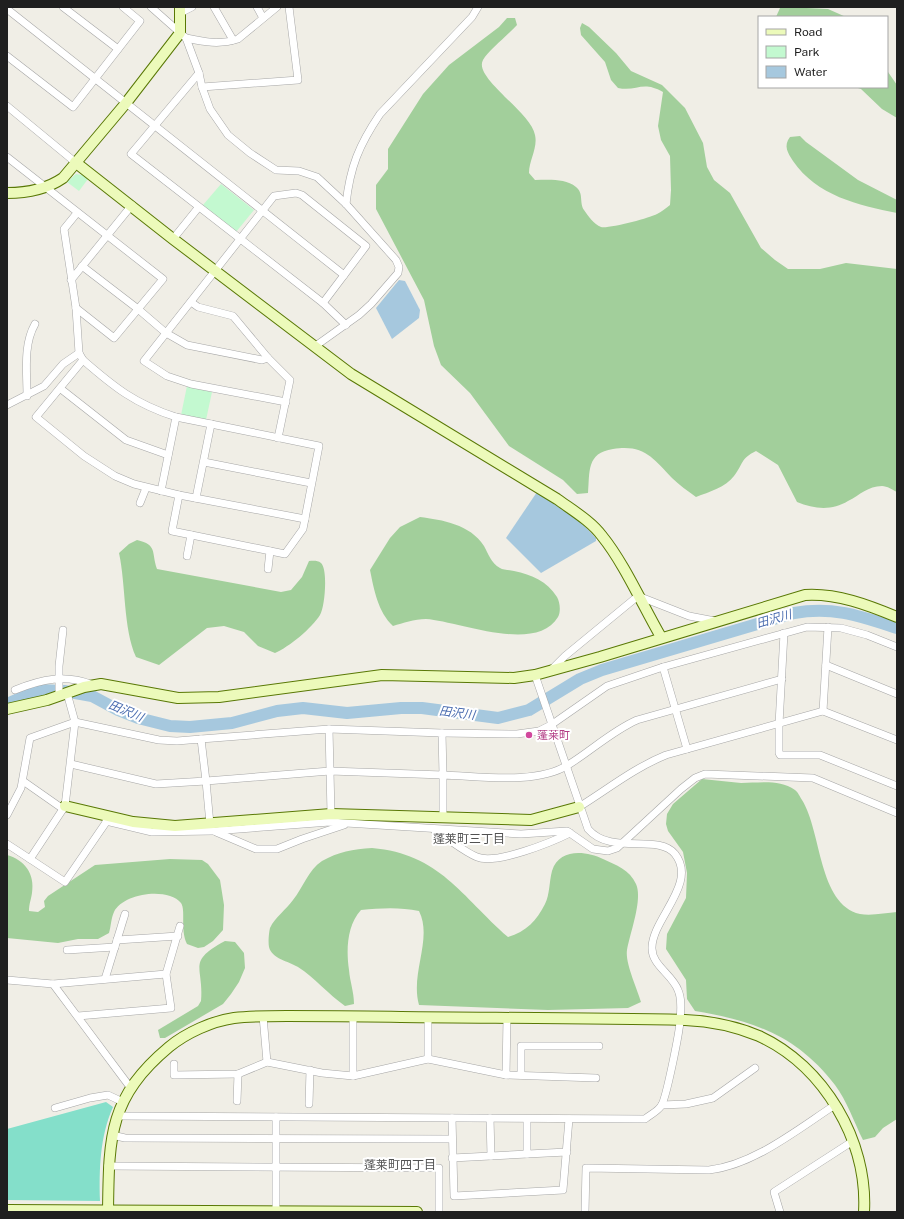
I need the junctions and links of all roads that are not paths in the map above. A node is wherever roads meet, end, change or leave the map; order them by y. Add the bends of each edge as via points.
1 (63, 7) edge
2 (123, 7) edge
3 (151, 7) edge
4 (192, 7) edge
5 (214, 7) edge
6 (257, 7) edge
7 (277, 7) edge
8 (289, 7) edge
9 (478, 7) edge
10 (7, 9) edge
11 (180, 10) edge
12 (263, 18) junction
13 (183, 36) junction
14 (233, 40) junction
15 (118, 49) junction
16 (7, 56) edge
17 (199, 73) junction
18 (95, 79) junction
19 (202, 87) junction
20 (126, 103) junction
21 (7, 106) edge
22 (155, 126) junction
23 (7, 157) edge
24 (75, 162) junction
25 (44, 187) junction
26 (7, 193) edge
27 (346, 204) junction
28 (132, 205) junction
29 (198, 208) junction
30 (263, 211) junction
31 (77, 213) junction
32 (106, 235) junction
33 (173, 239) junction
34 (240, 239) junction
35 (82, 266) junction
36 (216, 270) junction
37 (344, 275) junction
38 (71, 280) junction
39 (191, 302) junction
40 (323, 303) junction
41 (76, 308) junction
42 (138, 309) junction
43 (35, 324) dead end
44 (346, 325) junction
45 (166, 333) junction
46 (314, 347) junction
47 (78, 353) junction
48 (268, 358) junction
49 (83, 360) junction
50 (60, 389) junction
51 (27, 396) junction
52 (286, 402) junction
53 (7, 405) edge
54 (176, 417) junction
55 (211, 424) junction
56 (278, 438) junction
57 (168, 455) junction
58 (204, 462) junction
59 (311, 482) junction
60 (146, 488) junction
61 (161, 491) junction
62 (179, 495) junction
63 (196, 498) junction
64 (140, 503) dead end
65 (305, 519) junction
66 (191, 535) junction
67 (270, 551) junction
68 (187, 556) dead end
69 (268, 569) dead end
70 (638, 596) junction
71 (897, 617) edge
72 (716, 621) junction
73 (828, 627) junction
74 (63, 630) dead end
75 (784, 633) junction
76 (661, 637) junction
77 (897, 647) edge
78 (826, 665) junction
79 (663, 667) junction
80 (551, 670) junction
81 (535, 675) junction
82 (59, 678) junction
83 (782, 679) junction
84 (88, 686) junction
85 (15, 690) dead end
86 (63, 694) junction
87 (897, 694) edge
88 (7, 709) edge
89 (675, 709) junction
90 (823, 711) junction
91 (75, 722) junction
92 (779, 724) junction
93 (551, 725) junction
94 (329, 729) junction
95 (442, 733) junction
96 (201, 739) junction
97 (897, 740) edge
98 (687, 749) junction
99 (71, 764) junction
100 (566, 766) junction
101 (330, 771) junction
102 (443, 775) junction
103 (23, 781) junction
104 (206, 781) junction
105 (897, 786) edge
106 (64, 807) junction
107 (579, 807) junction
108 (897, 813) edge
109 (331, 814) junction
110 (7, 815) edge
111 (443, 818) junction
112 (108, 819) junction
113 (348, 824) junction
114 (212, 828) junction
115 (434, 830) junction
116 (570, 833) junction
117 (7, 844) edge
118 (621, 844) junction
119 (30, 859) junction
120 (125, 914) dead end
121 (180, 926) dead end
122 (178, 936) junction
123 (116, 944) junction
124 (67, 950) dead end
125 (166, 974) junction
126 (105, 979) junction
127 (7, 980) edge
128 (53, 984) junction
129 (78, 1016) junction
130 (262, 1016) junction
131 (352, 1016) junction
132 (428, 1017) junction
133 (507, 1018) junction
134 (680, 1020) junction
135 (600, 1046) dead end
136 (428, 1059) junction
137 (267, 1062) junction
138 (174, 1064) dead end
139 (755, 1068) dead end
140 (310, 1070) junction
141 (238, 1074) junction
142 (506, 1075) junction
143 (521, 1075) junction
144 (353, 1076) junction
145 (596, 1078) dead end
146 (130, 1087) junction
147 (237, 1101) dead end
148 (123, 1102) junction
149 (310, 1104) dead end
150 (662, 1105) junction
151 (835, 1106) junction
152 (55, 1108) dead end
153 (117, 1116) junction
154 (276, 1117) junction
155 (452, 1118) junction
156 (490, 1118) junction
157 (527, 1119) junction
158 (569, 1119) junction
159 (112, 1135) junction
160 (276, 1137) junction
161 (452, 1139) junction
162 (853, 1141) junction
163 (567, 1152) junction
164 (527, 1154) junction
165 (491, 1156) junction
166 (452, 1158) junction
167 (108, 1166) junction
168 (276, 1167) junction
169 (7, 1210) edge
170 (108, 1210) edge
171 (276, 1210) junction
172 (416, 1212) edge
173 (439, 1212) edge
174 (585, 1212) edge
175 (780, 1212) edge
176 (864, 1212) edge

1 - 15 street
2 - 15 street via 140,21
3 - 13 street
4 - 11 street
5 - 14 street
6 - 12 street
7 - 12 street
8 - 19 street via 298,80
9 - 27 street via 370,128 351,167
10 - 18 street
11 - 13 street
12 - 14 street
13 - 14 street via 214,43
13 - 17 street
13 - 20 street
15 - 18 street
16 - 18 street via 73,107
17 - 19 street
17 - 22 street
18 - 20 street
19 - 27 street via 214,116 228,135 250,153 276,170 299,171 317,177
20 - 22 street
20 - 24 street
21 - 24 street
22 - 29 street via 131,154
22 - 30 street
23 - 25 street
24 - 25 street via 63,178
24 - 28 street
25 - 26 street via 22,193
25 - 31 street
27 - 44 street via 388,249 399,267 398,273 371,304
28 - 32 street
28 - 33 street
29 - 33 street
29 - 34 street
30 - 34 street
30 - 37 street
30 - 37 street via 274,196 296,193 366,246
31 - 32 street
31 - 38 street via 64,229
32 - 35 street
32 - 42 street via 163,278
33 - 36 street
34 - 36 street
34 - 40 street
35 - 38 street
35 - 42 street
36 - 39 street
36 - 46 street
37 - 40 street
38 - 41 street
39 - 45 street
39 - 48 street via 198,307 233,316
40 - 44 street
41 - 42 street via 114,338
41 - 47 street
42 - 45 street
43 - 51 street via 27,345
44 - 46 street
45 - 48 street via 187,345 262,360
45 - 52 street via 144,361 167,376 207,388
46 - 70 street via 351,374 572,510 602,535
47 - 49 street
47 - 51 street via 63,364 44,386
48 - 52 street via 290,380
49 - 50 street
49 - 54 street via 126,396 150,409
50 - 57 street via 126,440
50 - 60 street via 36,417 100,467 128,482
51 - 53 street
52 - 56 street
54 - 55 street
54 - 57 street
55 - 56 street
55 - 58 street
56 - 59 street via 319,446
57 - 61 street
58 - 59 street
58 - 63 street
59 - 65 street
60 - 61 street
60 - 64 street
61 - 62 street
62 - 63 street
62 - 66 street via 172,531
63 - 65 street
65 - 67 street via 303,529 285,554
66 - 67 street
66 - 68 street
67 - 69 street
70 - 72 street via 689,616
70 - 76 street
70 - 80 street
71 - 72 street via 852,600 810,595
72 - 76 street
73 - 75 street via 807,627
73 - 77 street via 851,630
73 - 78 street
74 - 82 street
75 - 79 street
75 - 83 street
76 - 80 street
78 - 87 street
78 - 90 street
79 - 89 street
79 - 93 street via 607,686
80 - 81 street
81 - 84 street via 514,678 382,675 192,699 162,696 111,685
81 - 93 street
82 - 84 street via 70,678
82 - 85 street via 33,682
82 - 86 street
83 - 89 street
83 - 92 street
84 - 86 street
86 - 88 street
86 - 91 street
89 - 98 street
89 - 100 street via 626,725
90 - 92 street
90 - 97 street
91 - 96 street via 159,740
91 - 99 street
91 - 103 street via 30,738
92 - 98 street
92 - 105 street via 780,755 820,755
93 - 95 street via 528,733
93 - 100 street
94 - 95 street
94 - 96 street
94 - 101 street
95 - 102 street
96 - 104 street
98 - 107 street via 646,763
99 - 104 street via 156,784
99 - 106 street
100 - 102 street via 526,777
100 - 107 street
101 - 102 street
101 - 104 street
101 - 109 street
102 - 111 street
103 - 106 street
103 - 110 street
104 - 114 street
106 - 112 street
106 - 119 street
107 - 111 street via 531,820
107 - 118 street via 593,835 609,843
108 - 118 street via 813,778 705,774 688,783
109 - 111 street
109 - 114 street
112 - 114 street via 149,825
112 - 119 street via 66,882
113 - 114 street via 330,822
113 - 114 street via 277,849 256,849
113 - 115 street
115 - 116 street via 520,834 567,831
115 - 116 street via 477,857 486,859 506,857
116 - 118 street via 583,843 602,851 613,851
117 - 119 street
118 - 134 street via 663,847 670,850 678,860 680,882 675,899 659,923 652,948 658,963 679,991
120 - 123 street
121 - 122 street
122 - 123 street
122 - 125 street
123 - 124 street
123 - 126 street
125 - 126 street
125 - 129 street via 171,1008
126 - 128 street
127 - 128 street
128 - 129 street
129 - 146 street
130 - 131 street
130 - 137 street
130 - 146 street via 232,1018 210,1024 188,1035 170,1046
131 - 132 street
131 - 144 street
132 - 133 street
132 - 136 street
133 - 134 street
133 - 142 street
134 - 150 street
134 - 151 street via 706,1021 735,1027 774,1044 817,1081
135 - 143 street via 521,1046
136 - 142 street
136 - 144 street
137 - 140 street
137 - 141 street
138 - 141 street via 174,1075
139 - 150 street via 713,1098 686,1104
140 - 144 street
140 - 149 street
141 - 147 street
142 - 143 street
143 - 145 street
146 - 148 street
148 - 152 street via 108,1096 90,1098
148 - 153 street
150 - 158 street via 645,1119
151 - 162 street
151 - 174 street via 752,1157 719,1168 586,1168
153 - 154 street
153 - 159 street
154 - 155 street
154 - 160 street
155 - 156 street
155 - 161 street
156 - 157 street
156 - 165 street
157 - 158 street
157 - 164 street
158 - 163 street
159 - 160 street via 125,1138
159 - 167 street
160 - 161 street
160 - 168 street
161 - 166 street
162 - 175 street via 774,1192
162 - 176 street via 864,1195
163 - 164 street
163 - 166 street via 563,1190 454,1196
164 - 165 street
165 - 166 street
167 - 168 street
167 - 170 street
168 - 171 street
168 - 173 street via 439,1168
169 - 170 street
170 - 171 street
171 - 172 street

